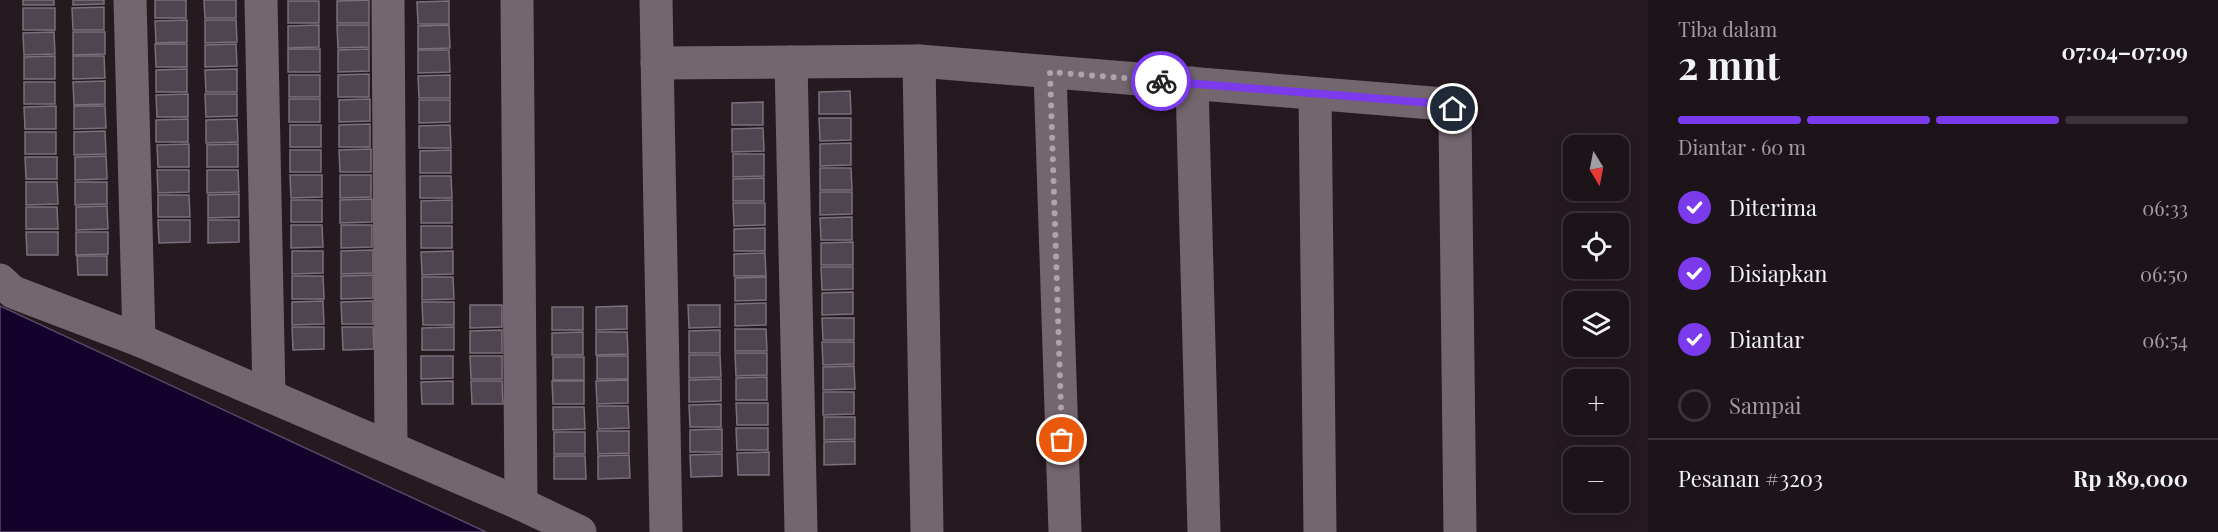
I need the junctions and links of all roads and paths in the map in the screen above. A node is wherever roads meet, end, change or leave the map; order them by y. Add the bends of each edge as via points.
1 (130, 0) edge
2 (261, 0) edge
3 (388, 0) edge
4 (517, 0) edge
5 (656, 0) edge
6 (919, 61) junction
7 (791, 62) junction
8 (657, 63) junction
9 (1050, 72) junction
10 (1192, 84) junction
11 (1315, 94) junction
12 (0, 280) edge
13 (139, 339) junction
14 (269, 396) junction
15 (391, 448) junction
16 (521, 504) junction
17 (580, 532) edge
18 (666, 532) edge
19 (801, 532) edge
20 (927, 532) edge
21 (1065, 532) edge
22 (1204, 532) edge
23 (1320, 532) edge
24 (1460, 532) edge

1 - 13 street
2 - 14 street
3 - 15 street
4 - 16 street
5 - 8 street
6 - 7 street
6 - 9 street
6 - 20 street
7 - 8 street
7 - 19 street
8 - 18 street
9 - 10 street
9 - 21 street
10 - 11 street
10 - 22 street
11 - 23 street
11 - 24 street via 1444,104 1455,115
12 - 13 street via 13,292
13 - 14 street
14 - 15 street
15 - 16 street
16 - 17 street

